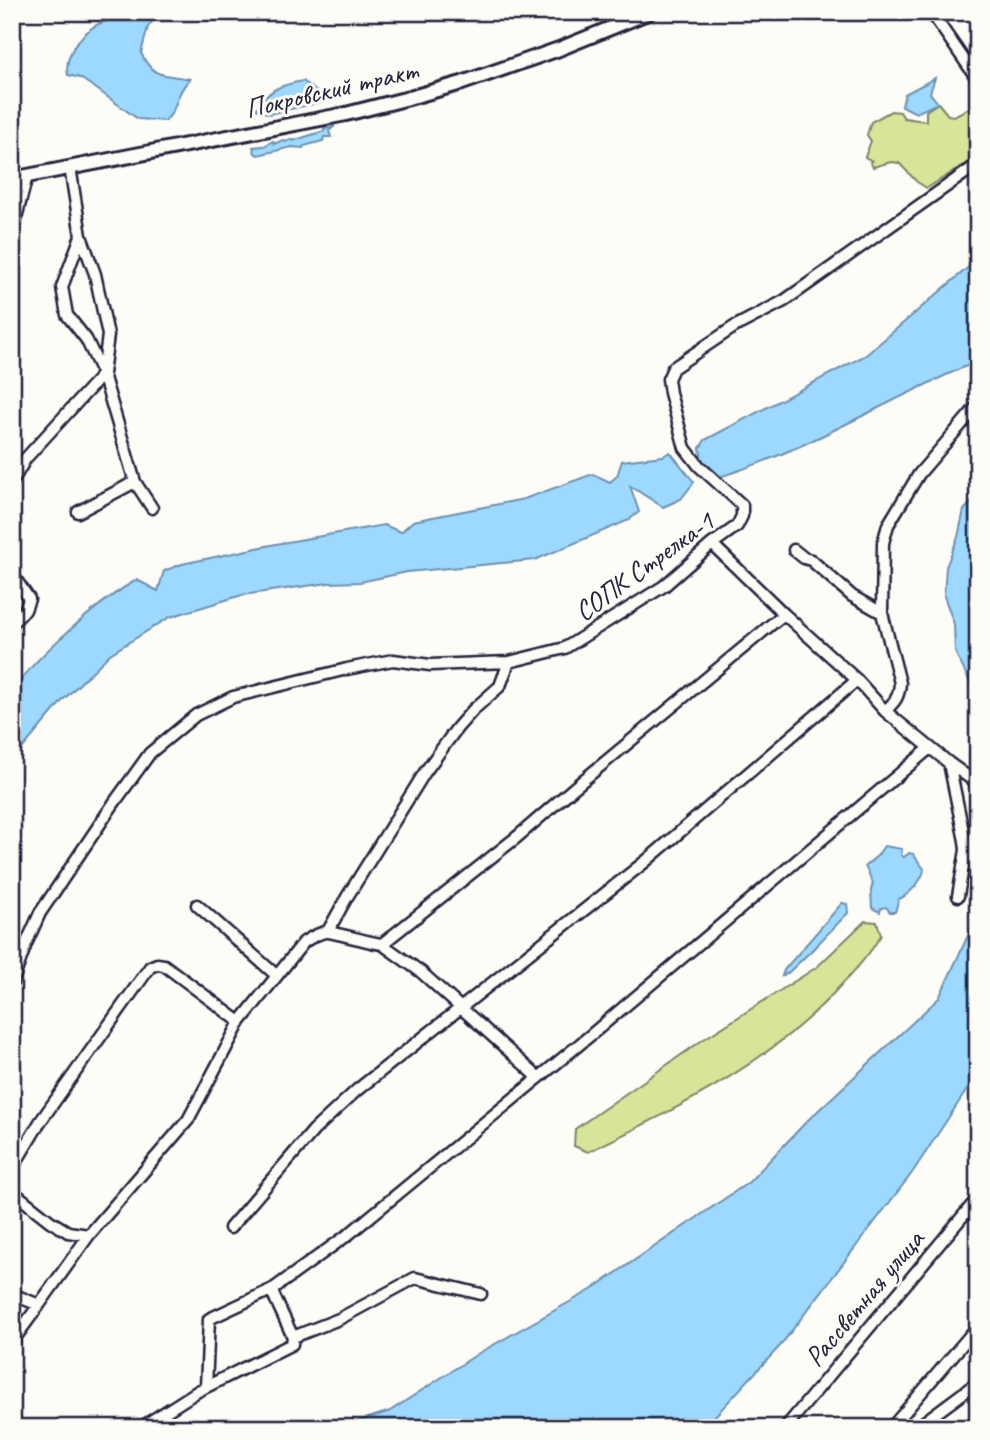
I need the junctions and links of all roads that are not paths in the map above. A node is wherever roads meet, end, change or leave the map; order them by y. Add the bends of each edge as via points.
1 (650, 12) edge
2 (931, 12) edge
3 (978, 80) edge
4 (978, 164) edge
5 (70, 167) junction
6 (27, 176) junction
7 (12, 179) edge
8 (12, 233) edge
9 (81, 236) junction
10 (103, 374) junction
11 (978, 405) edge
12 (12, 481) edge
13 (135, 482) junction
14 (152, 508) dead end
15 (78, 512) dead end
16 (712, 544) junction
17 (794, 550) dead end
18 (12, 574) edge
19 (882, 613) junction
20 (784, 614) junction
21 (12, 623) edge
22 (509, 662) junction
23 (857, 680) junction
24 (885, 711) junction
25 (930, 748) junction
26 (948, 763) junction
27 (978, 784) edge
28 (958, 896) dead end
29 (197, 905) dead end
30 (328, 931) junction
31 (382, 944) junction
32 (276, 975) junction
33 (12, 983) edge
34 (460, 1008) junction
35 (240, 1022) junction
36 (539, 1077) junction
37 (12, 1169) edge
38 (12, 1191) edge
39 (978, 1198) edge
40 (230, 1228) dead end
41 (89, 1235) junction
42 (273, 1289) junction
43 (12, 1294) edge
44 (481, 1294) dead end
45 (39, 1305) junction
46 (978, 1326) edge
47 (293, 1337) junction
48 (12, 1342) edge
49 (978, 1382) edge
50 (206, 1387) junction
51 (140, 1428) edge
52 (785, 1428) edge
53 (891, 1428) edge
54 (916, 1428) edge

1 - 5 main road, Покровский тракт via 559,49 418,96 333,117
2 - 3 street
4 - 16 street, СОПК Стрелка-1 via 784,301 734,327 673,368 668,379 670,393 685,448 699,467 742,505 737,526
5 - 6 main road, Покровский тракт
5 - 9 street
6 - 7 main road, Покровский тракт
6 - 8 street
9 - 10 street via 106,322
9 - 10 street via 62,287 65,306
10 - 12 street via 26,458
10 - 13 street
11 - 19 street via 919,474 888,525 883,543
13 - 14 street
13 - 15 street
16 - 20 street
16 - 22 street, СОПК Стрелка-1 via 664,586 565,649
17 - 19 street via 852,596
18 - 21 street via 29,599
19 - 24 street via 900,683 899,694
20 - 23 street
20 - 31 street via 517,838
22 - 30 street via 500,686 457,727 425,772
22 - 33 street, СОПК Стрелка-1 via 430,665 393,660 233,697 196,715 150,753 114,803 40,913
23 - 24 street
23 - 34 street via 646,860
24 - 25 street
25 - 26 street
25 - 36 street
26 - 27 street
26 - 28 street via 965,841
29 - 32 street
30 - 31 street
30 - 32 street via 303,943
31 - 34 street
32 - 35 street
34 - 36 street
34 - 40 street via 320,1124
35 - 37 street via 164,965 150,967
35 - 41 street via 188,1120
36 - 42 street via 349,1234
38 - 41 street via 68,1232
39 - 52 street, Рассветная улица
41 - 45 street
42 - 47 street
42 - 50 street via 209,1319
43 - 45 street
44 - 47 street via 415,1278 339,1319
45 - 48 street
46 - 53 street
47 - 50 street via 292,1344
49 - 54 street
50 - 51 street

